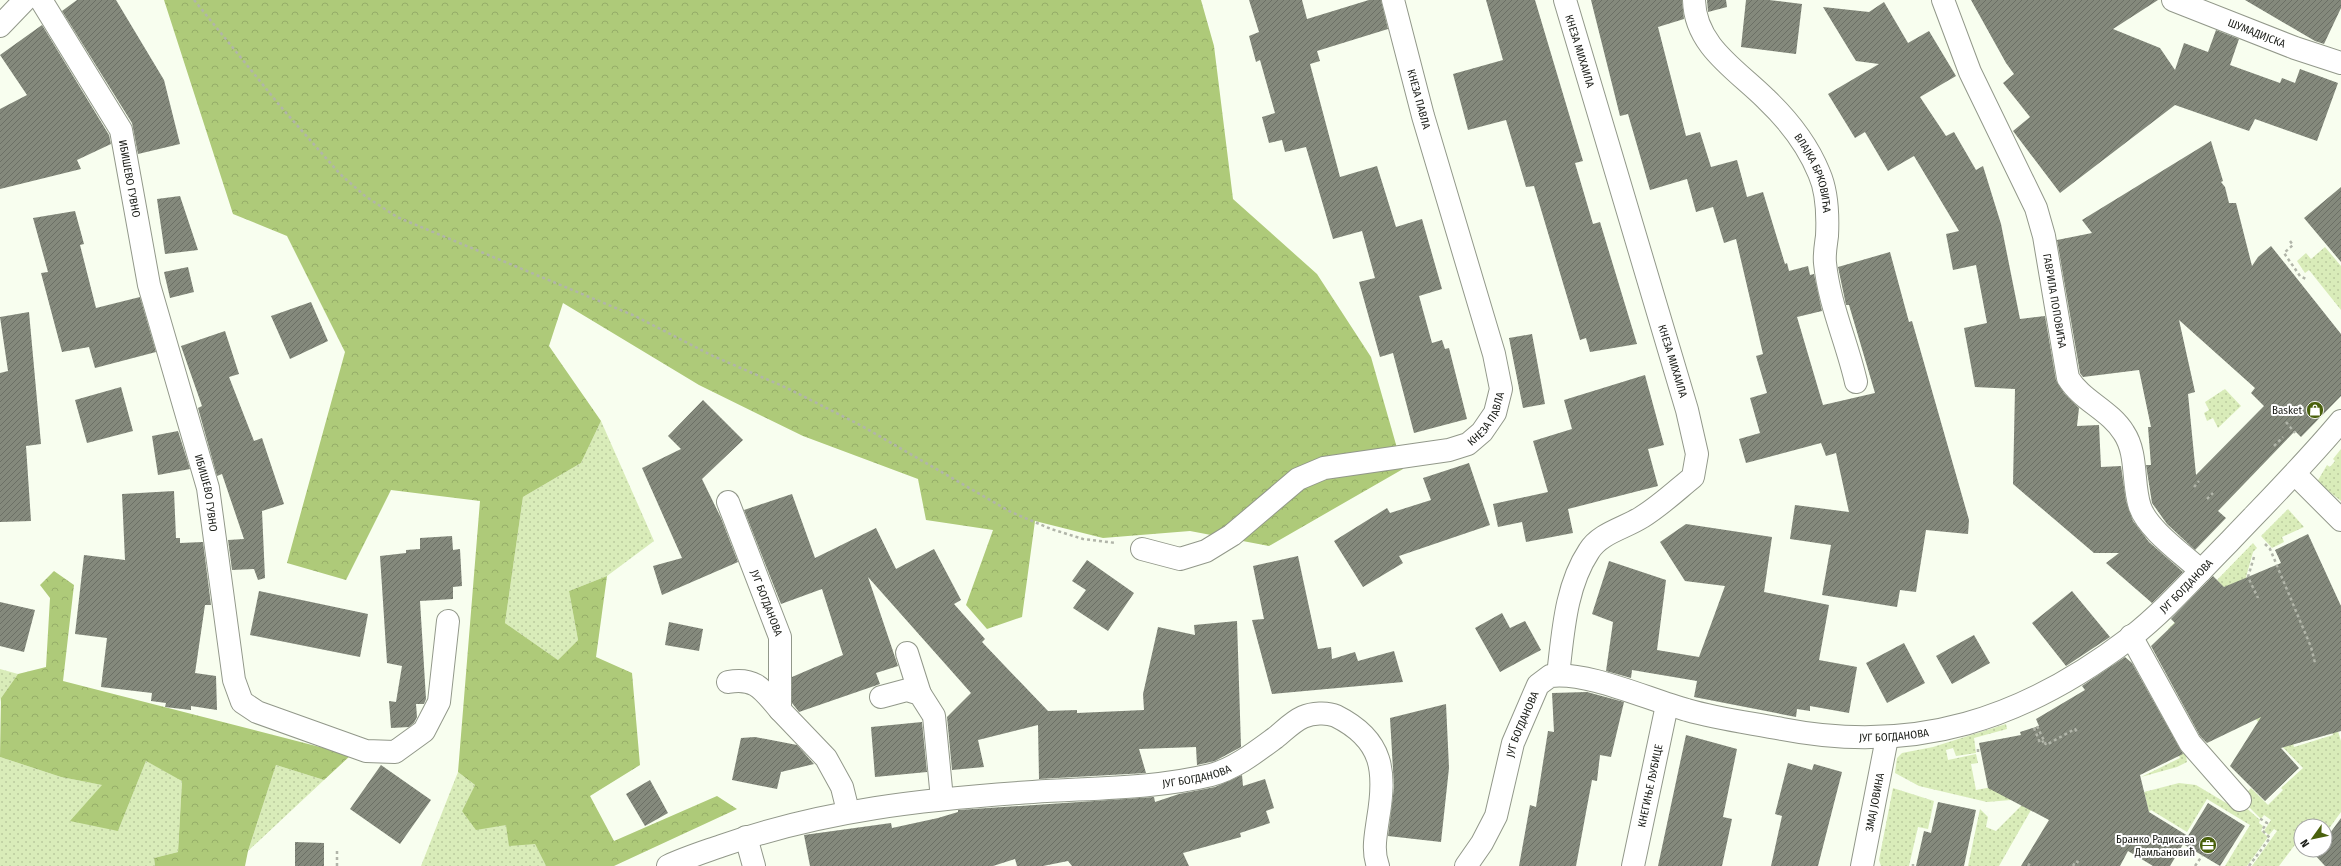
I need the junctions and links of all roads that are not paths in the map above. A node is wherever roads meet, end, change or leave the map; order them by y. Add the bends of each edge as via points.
1 (42, 0) edge
2 (1393, 0) edge
3 (1565, 0) edge
4 (1694, 0) edge
5 (1943, 0) edge
6 (2173, 0) edge
7 (2341, 63) edge
8 (1856, 382) dead end
9 (2341, 421) edge
10 (2296, 450) junction
11 (728, 502) dead end
12 (2341, 520) edge
13 (1142, 548) road end
14 (2201, 571) junction
15 (448, 621) dead end
16 (2131, 636) junction
17 (907, 653) dead end
18 (1558, 675) junction
19 (728, 682) dead end
20 (920, 694) junction
21 (881, 697) dead end
22 (1667, 705) junction
23 (780, 710) junction
24 (1887, 738) junction
25 (942, 800) junction
26 (2240, 800) dead end
27 (848, 811) junction
28 (746, 837) junction
29 (668, 866) edge
30 (754, 866) edge
31 (1378, 866) edge
32 (1466, 866) edge
33 (1633, 866) edge
34 (1862, 866) edge

1 - 15 street, ИБИШЕВО ГУВНО via 121,130 149,284 208,488 234,680 242,702 257,712 366,751 395,752 424,731 439,702
2 - 13 street, КНЕЗА ПАВЛА via 1423,116 1494,354 1501,389 1495,413 1482,432 1468,444 1449,450 1324,468 1298,479 1232,535 1206,551 1180,558
3 - 18 street, КНЕЗА МИХАИЛА via 1687,410 1697,454 1693,477 1642,517 1613,531 1589,550 1576,578 1565,618
4 - 8 street, ВЛАЈКА БРКОВИЋА via 1694,8 1706,42 1735,72 1767,99 1797,135 1819,173 1826,202 1825,261 1830,296
5 - 14 street, ГАВРИЛА ПОПОВИЋА via 1970,72 2036,208 2044,236 2068,378 2079,392 2103,410 2126,434 2133,459 2140,506 2146,519
6 - 7 street, ШУМАДИЈСКА via 2295,48
9 - 10 street, ЈУГ БОГДАНОВА
10 - 12 street
10 - 14 street, ЈУГ БОГДАНОВА
11 - 23 street, ЈУГ БОГДАНОВА via 780,637
14 - 16 street, ЈУГ БОГДАНОВА
16 - 24 street, ЈУГ БОГДАНОВА via 2087,667 2019,706 1973,722 1931,732
16 - 26 street via 2190,743
17 - 20 street
18 - 22 street, ЈУГ БОГДАНОВА via 1607,685
18 - 32 street, ЈУГ БОГДАНОВА via 1550,676 1538,686 1513,743 1496,816
19 - 23 street via 740,680 761,687
20 - 21 street via 907,690
20 - 25 street via 934,716
22 - 24 street, ЈУГ БОГДАНОВА via 1697,713 1835,738
22 - 33 street, КНЕГИЊЕ ЉУБИЦЕ
23 - 27 street via 826,758 842,787
24 - 34 street, ЗМАЈ ЈОВИНА
25 - 27 street, ЈУГ БОГДАНОВА
25 - 31 street, ЈУГ БОГДАНОВА via 1166,783 1213,775 1230,768 1304,716 1321,713 1335,716 1360,733 1371,744 1379,758 1383,778 1375,841
27 - 28 street, ЈУГ БОГДАНОВА
28 - 29 street, ЈУГ БОГДАНОВА
28 - 30 street

